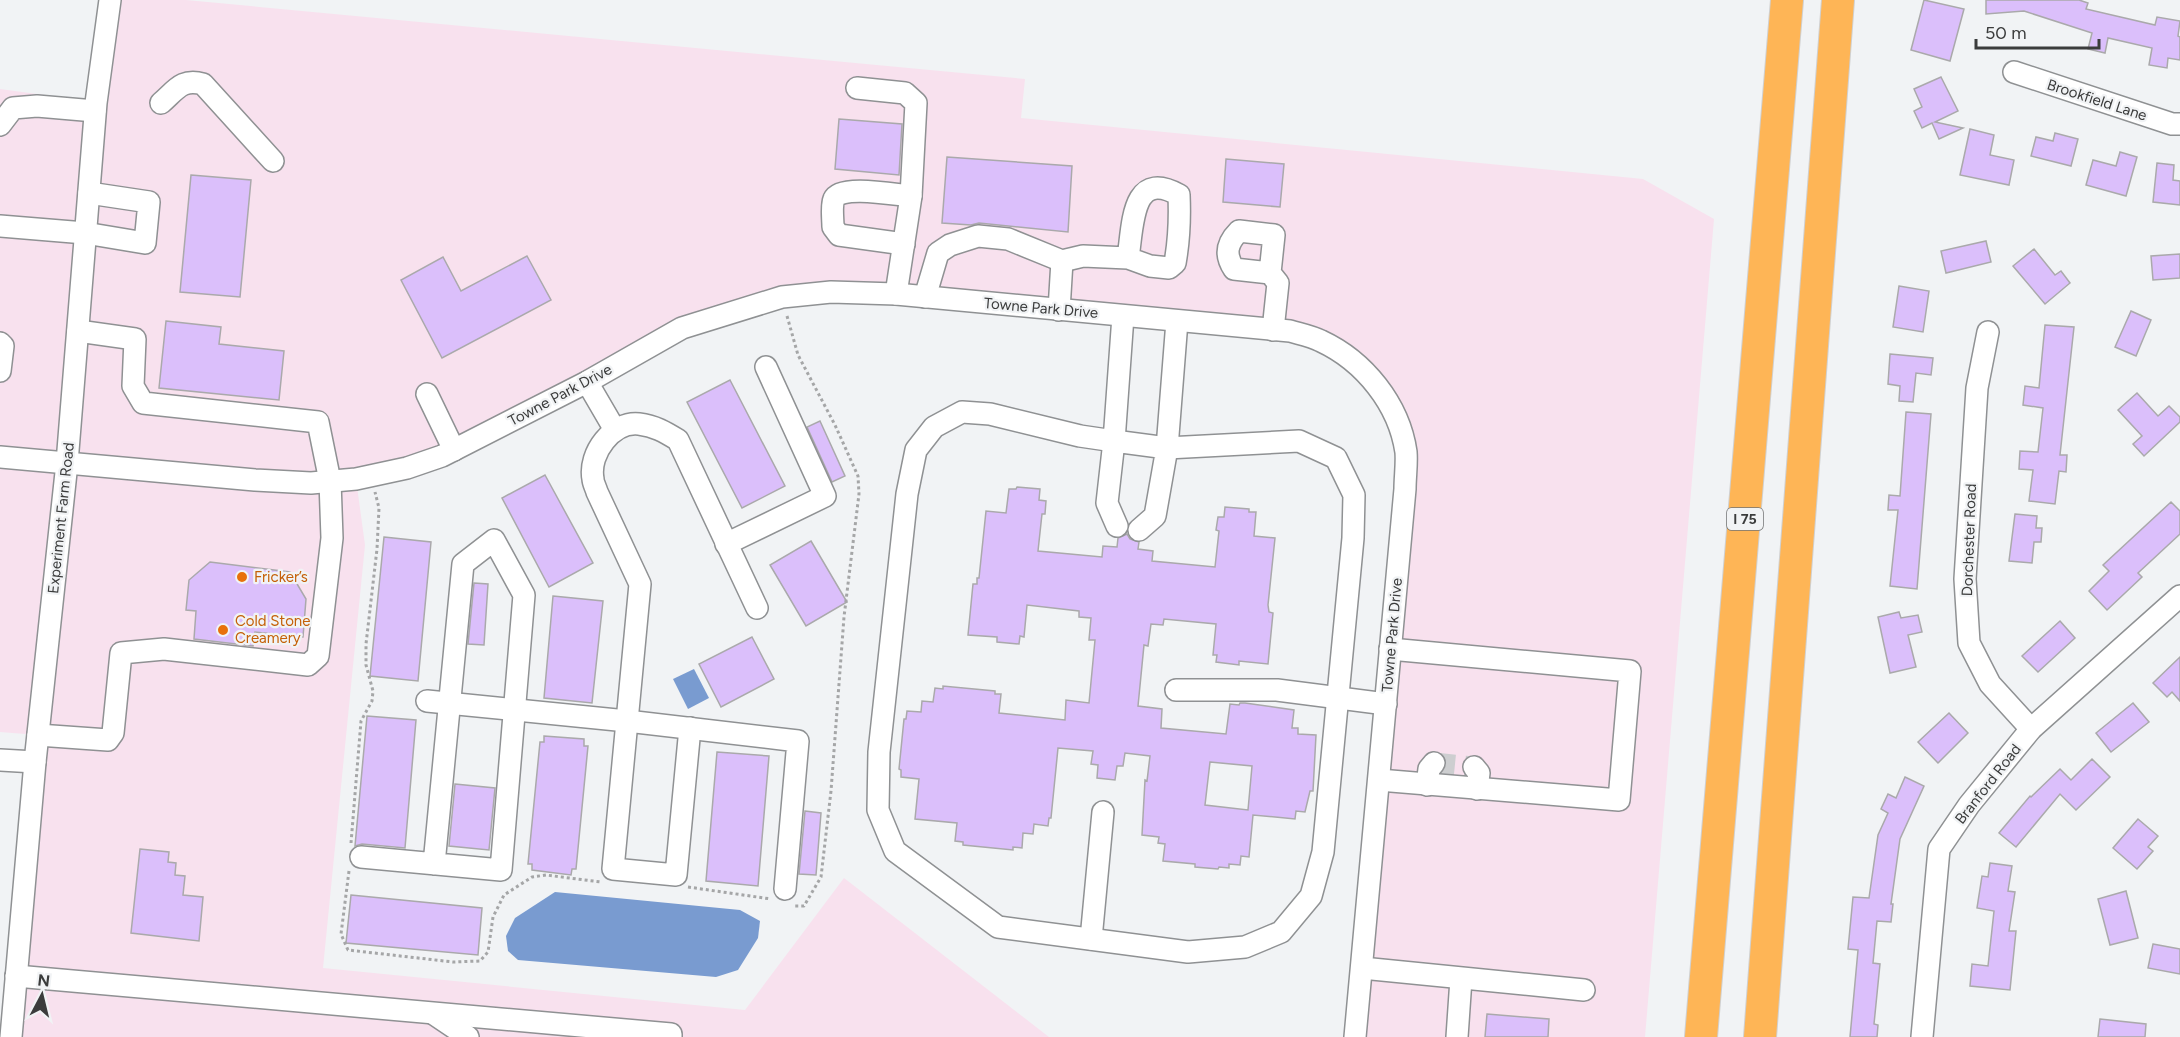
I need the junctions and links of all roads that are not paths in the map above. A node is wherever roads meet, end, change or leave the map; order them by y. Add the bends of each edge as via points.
1 (110, 0) edge
2 (1787, 0) edge
3 (1838, 0) edge
4 (2014, 72) dead end
5 (857, 88) dead end
6 (161, 104) dead end
7 (95, 111) junction
8 (2180, 124) edge
9 (0, 125) edge
10 (0, 131) edge
11 (273, 160) dead end
12 (89, 193) junction
13 (911, 196) junction
14 (0, 226) edge
15 (86, 233) junction
16 (904, 244) junction
17 (1128, 258) dead end
18 (1062, 261) junction
19 (1270, 273) dead end
20 (896, 294) junction
21 (925, 297) junction
22 (1059, 310) junction
23 (1123, 316) junction
24 (1177, 321) junction
25 (1273, 330) junction
26 (78, 331) junction
27 (1988, 332) dead end
28 (0, 343) edge
29 (766, 367) dead end
30 (0, 371) edge
31 (587, 382) junction
32 (427, 394) dead end
33 (615, 430) junction
34 (1114, 441) junction
35 (1167, 448) junction
36 (454, 450) junction
37 (0, 457) edge
38 (67, 463) junction
39 (330, 481) junction
40 (1117, 526) dead end
41 (1139, 530) dead end
42 (726, 544) junction
43 (2180, 596) edge
44 (757, 608) dead end
45 (1390, 649) junction
46 (1176, 690) dead end
47 (1337, 699) junction
48 (427, 701) dead end
49 (450, 704) junction
50 (1386, 704) junction
51 (513, 710) junction
52 (627, 721) junction
53 (690, 728) junction
54 (2031, 729) junction
55 (38, 735) junction
56 (0, 760) edge
57 (35, 762) junction
58 (1434, 763) dead end
59 (1474, 767) dead end
60 (1379, 780) junction
61 (1427, 785) junction
62 (1477, 789) junction
63 (1103, 812) dead end
64 (362, 857) dead end
65 (434, 864) junction
66 (785, 889) dead end
67 (1091, 939) junction
68 (1362, 968) junction
69 (16, 976) junction
70 (1461, 979) junction
71 (1584, 990) dead end
72 (434, 1013) junction
73 (10, 1037) edge
74 (468, 1037) edge
75 (671, 1037) edge
76 (1355, 1037) edge
77 (1457, 1037) edge
78 (1701, 1037) edge
79 (1760, 1037) edge
80 (1922, 1037) edge

1 - 7 street, Experiment Farm Road
2 - 78 highway, I 75
3 - 79 highway
4 - 8 street, Brookfield Lane
5 - 13 street via 904,93 916,103
6 - 11 street via 183,84 203,84
7 - 9 street via 14,108
7 - 12 street, Experiment Farm Road
9 - 10 street
12 - 15 street, Experiment Farm Road
12 - 15 street via 149,202 145,243
13 - 16 street
13 - 16 street via 849,190 834,200 833,227 839,235
14 - 15 street
15 - 26 street, Experiment Farm Road
16 - 20 street
17 - 18 street via 1083,256
18 - 21 street via 1008,239 978,236 938,253
18 - 22 street
19 - 25 street via 1278,283
20 - 21 street, Towne Park Drive
20 - 31 street, Towne Park Drive via 831,292 771,300 682,328
21 - 22 street, Towne Park Drive
22 - 23 street, Towne Park Drive
23 - 24 street, Towne Park Drive
23 - 34 street
24 - 25 street, Towne Park Drive
24 - 35 street
25 - 45 street, Towne Park Drive via 1320,340 1348,357 1387,399 1399,425 1406,453 1405,489
26 - 38 street, Experiment Farm Road
26 - 39 street via 135,339 134,386 143,403 318,422
27 - 54 street, Dorchester Road via 1977,388 1965,579 1969,644 1990,684
28 - 30 street
29 - 42 street via 825,496
31 - 33 street
31 - 36 street, Towne Park Drive
32 - 36 street
33 - 42 street via 636,424 657,428 678,440
33 - 52 street via 603,441 594,460 592,477 640,584
34 - 35 street
34 - 40 street via 1107,502
34 - 67 street via 990,414 962,412 934,427 916,450 907,494 879,752 878,810 895,851 998,927
35 - 41 street via 1155,516
35 - 47 street via 1299,441 1336,458 1354,495
36 - 39 street, Towne Park Drive via 407,468
37 - 38 street, Towne Park Drive
38 - 39 street, Towne Park Drive via 255,480
38 - 55 street, Experiment Farm Road
39 - 55 street via 332,549 318,657 308,665 164,649 121,653 113,733 108,740
42 - 44 street
43 - 54 street, Branford Road
45 - 50 street, Towne Park Drive
45 - 62 street via 1630,671 1619,800
46 - 47 street via 1277,690
47 - 50 street
47 - 67 street via 1323,852 1311,896 1281,932 1245,947 1188,952
48 - 49 street
49 - 51 street
49 - 51 street via 463,564 494,540 524,594
49 - 65 street
50 - 60 street, Towne Park Drive
51 - 52 street
51 - 65 street via 501,870
52 - 53 street
52 - 53 street via 613,869 676,876
53 - 66 street via 798,741
54 - 80 street, Branford Road via 1939,849
55 - 57 street, Experiment Farm Road
56 - 57 street
57 - 69 street, Experiment Farm Road
58 - 61 street
59 - 62 street via 1479,773
60 - 61 street
60 - 68 street, Towne Park Drive
61 - 62 street
63 - 67 street
64 - 65 street
68 - 70 street
68 - 76 street, Towne Park Drive
69 - 72 street
69 - 73 street, Experiment Farm Road
70 - 71 street
70 - 77 street
72 - 74 street
72 - 75 street

